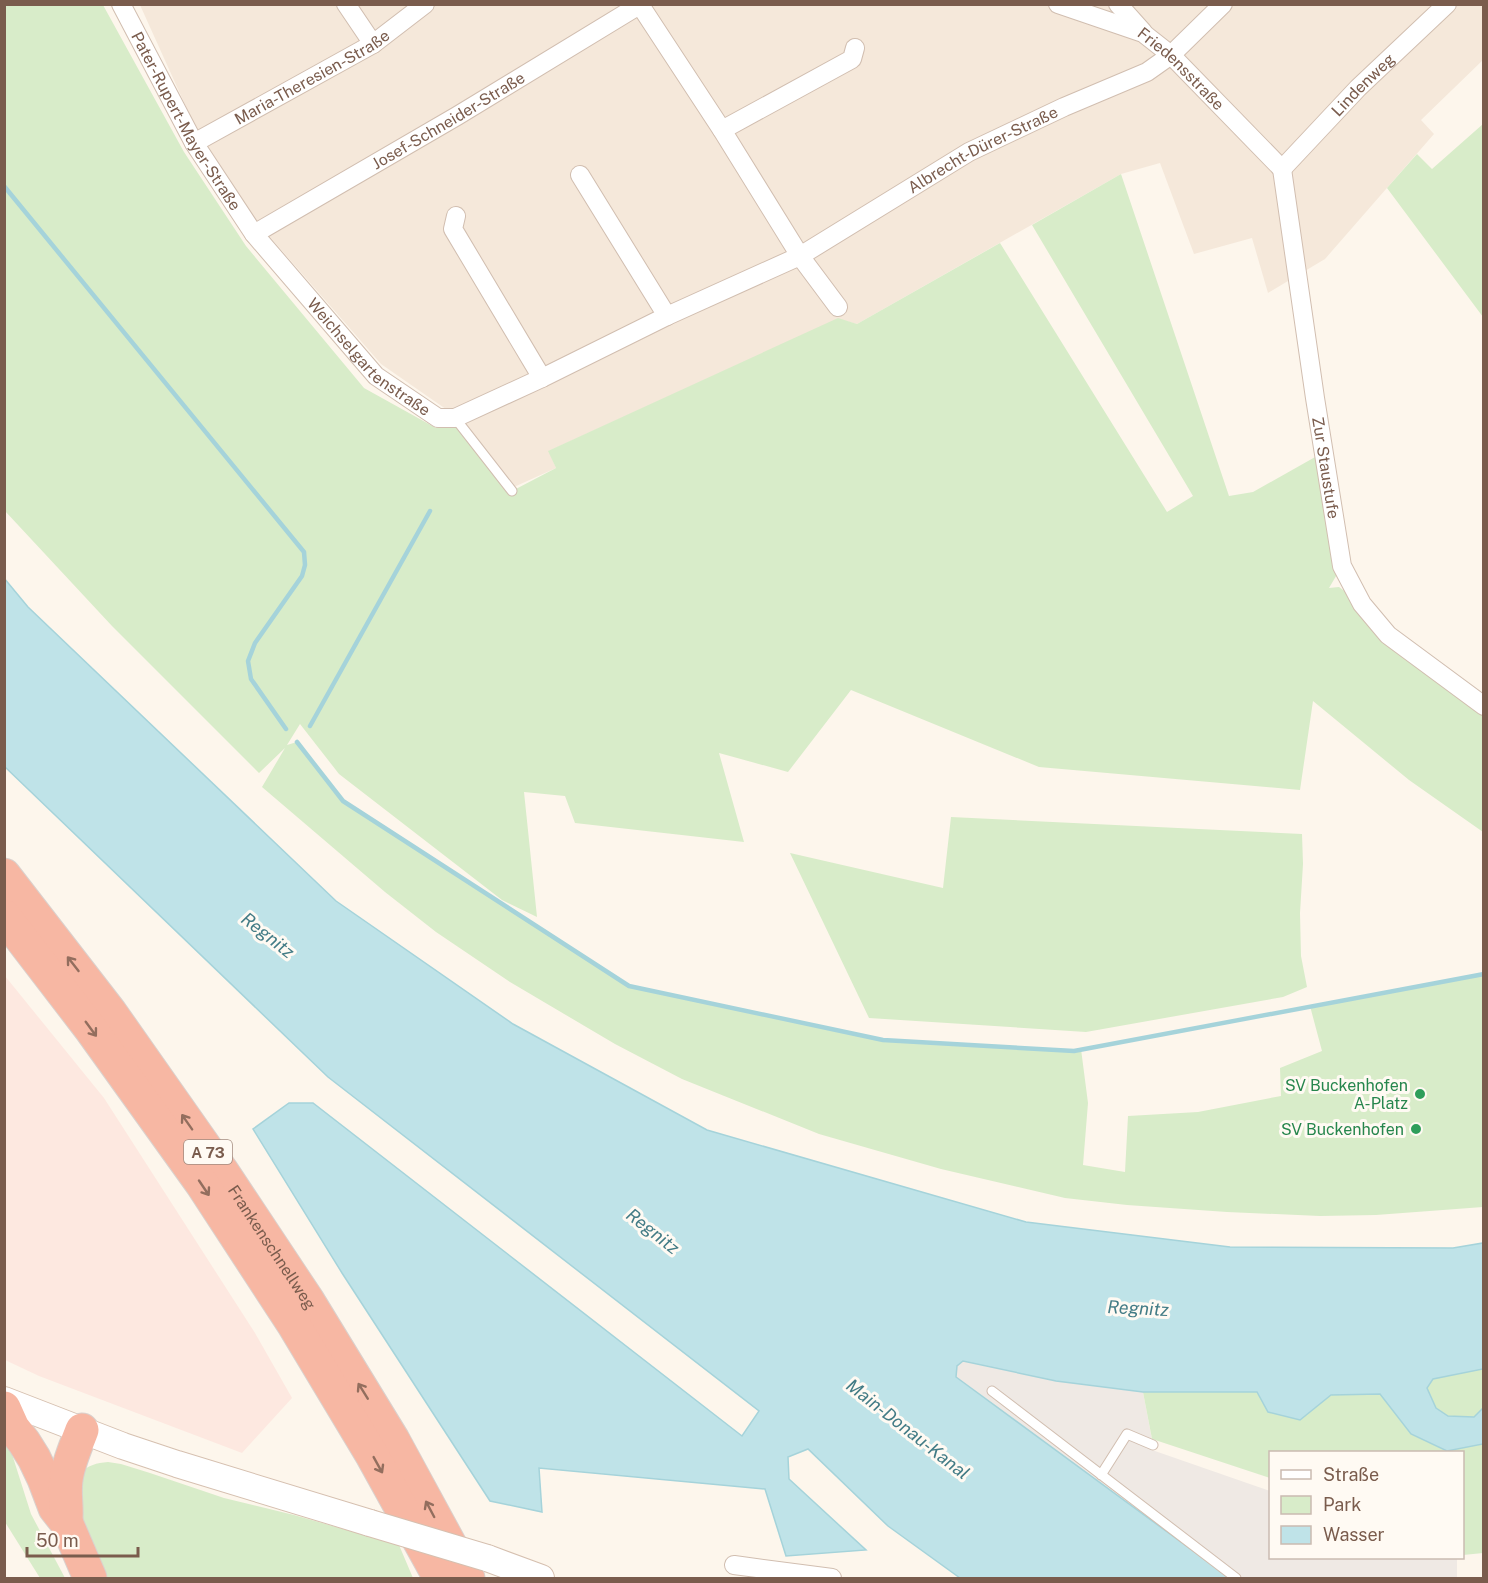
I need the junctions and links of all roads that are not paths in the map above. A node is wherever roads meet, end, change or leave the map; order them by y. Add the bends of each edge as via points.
1 (121, 4) edge
2 (346, 4) edge
3 (425, 4) edge
4 (1058, 4) edge
5 (1118, 4) edge
6 (1223, 4) edge
7 (1447, 4) edge
8 (640, 5) edge
9 (1143, 33) junction
10 (373, 44) junction
11 (855, 48) dead end
12 (1171, 55) junction
13 (722, 130) junction
14 (194, 143) junction
15 (1282, 169) junction
16 (580, 175) dead end
17 (456, 216) dead end
18 (254, 234) junction
19 (800, 256) junction
20 (838, 307) dead end
21 (667, 316) junction
22 (542, 378) junction
23 (455, 418) junction
24 (512, 491) dead end
25 (1484, 706) edge
26 (4, 875) edge
27 (4, 916) edge
28 (992, 1391) dead end
29 (4, 1400) edge
30 (4, 1408) edge
31 (82, 1430) junction
32 (1153, 1445) dead end
33 (1101, 1474) junction
34 (44, 1479) junction
35 (66, 1522) junction
36 (734, 1565) dead end
37 (477, 1568) edge
38 (90, 1578) edge
39 (440, 1578) edge
40 (541, 1578) edge
41 (831, 1578) edge
42 (1236, 1578) edge

1 - 14 street, Pater-Rupert-Mayer-Straße
2 - 10 street
3 - 10 street, Maria-Theresien-Straße
4 - 9 street, Friedensstraße
5 - 9 street
6 - 12 street, Albrecht-Dürer-Straße
7 - 15 street, Lindenweg via 1358,88
8 - 13 street
8 - 18 street, Josef-Schneider-Straße
9 - 12 street, Friedensstraße
10 - 14 street, Maria-Theresien-Straße
11 - 13 street via 852,59
12 - 15 street, Friedensstraße
12 - 19 street, Albrecht-Dürer-Straße via 1147,72 969,152
13 - 19 street
14 - 18 street, Pater-Rupert-Mayer-Straße
15 - 25 street, Zur Staustufe via 1342,566 1362,604 1388,635
16 - 21 street
17 - 22 street via 453,229
18 - 23 street, Weichselgartenstraße via 376,376 438,418
19 - 20 street
19 - 21 street, Weichselgartenstraße
21 - 22 street, Weichselgartenstraße
22 - 23 street, Weichselgartenstraße
23 - 24 lane
37 -> 26 highway, Frankenschnellweg / A 73 via 221,1170 110,1012
27 -> 39 highway, Frankenschnellweg / A 73 via 202,1184 282,1306
28 - 33 lane
29 - 31 main road
30 - 34 highway
31 - 34 highway via 62,1437 50,1447
31 - 35 highway via 66,1478
31 - 37 main road, bridge via 177,1464 370,1523
32 - 33 lane via 1127,1434
33 - 42 lane
34 - 35 highway via 55,1508
35 - 38 highway
36 - 41 street
37 - 40 main road

